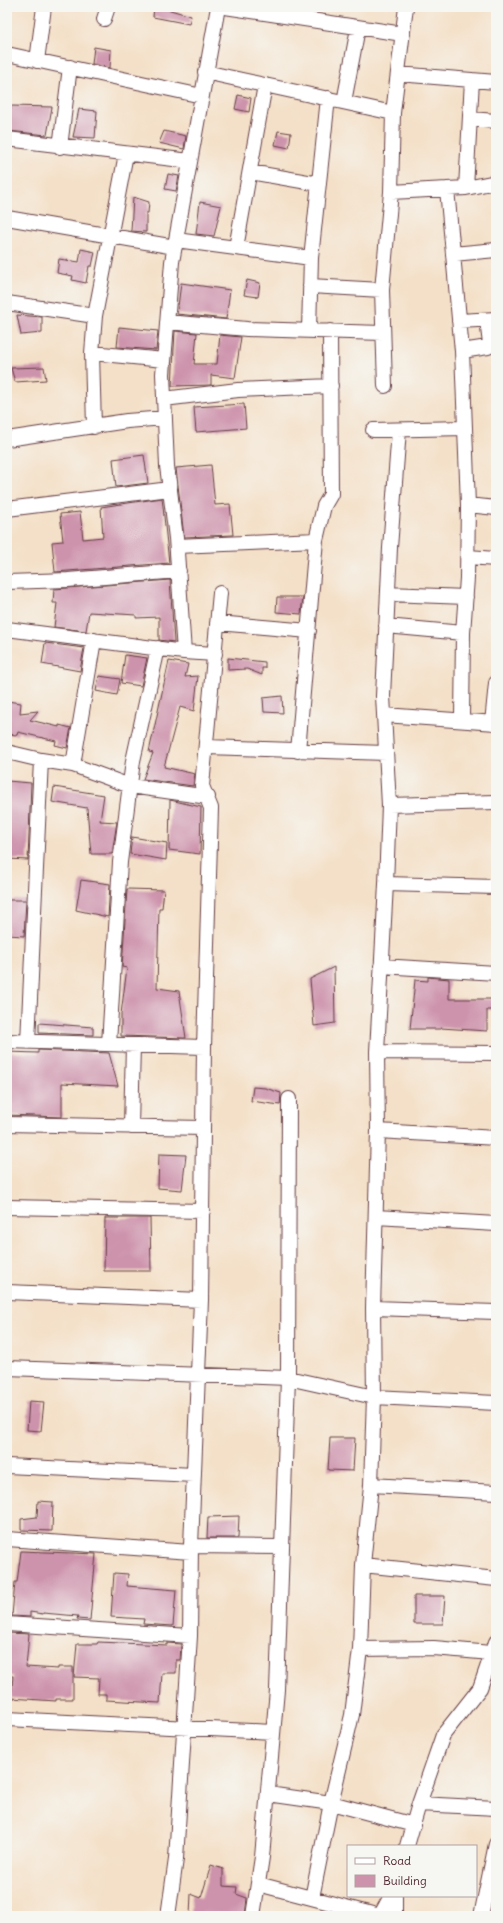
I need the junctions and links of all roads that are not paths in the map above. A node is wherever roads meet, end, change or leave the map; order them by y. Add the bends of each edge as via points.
1 (44, 7) edge
2 (218, 7) edge
3 (225, 7) edge
4 (406, 7) edge
5 (358, 28) junction
6 (403, 34) junction
7 (7, 54) edge
8 (37, 61) junction
9 (70, 67) junction
10 (205, 72) junction
11 (398, 74) junction
12 (472, 80) junction
13 (496, 82) edge
14 (265, 85) junction
15 (202, 96) junction
16 (328, 98) junction
17 (344, 102) junction
18 (393, 113) junction
19 (470, 119) junction
20 (496, 120) edge
21 (7, 139) edge
22 (60, 147) junction
23 (126, 154) junction
24 (190, 162) junction
25 (250, 172) junction
26 (496, 182) edge
27 (319, 184) junction
28 (466, 188) junction
29 (447, 189) junction
30 (391, 192) junction
31 (7, 218) edge
32 (109, 237) junction
33 (176, 243) junction
34 (236, 248) junction
35 (496, 250) edge
36 (453, 254) junction
37 (311, 258) junction
38 (310, 286) junction
39 (382, 290) junction
40 (7, 304) edge
41 (95, 316) junction
42 (492, 319) edge
43 (459, 321) junction
44 (167, 322) junction
45 (309, 330) junction
46 (330, 331) junction
47 (383, 333) junction
48 (462, 351) junction
49 (92, 353) junction
50 (164, 360) junction
51 (331, 386) junction
52 (385, 386) dead end
53 (164, 399) junction
54 (165, 418) junction
55 (94, 427) junction
56 (465, 428) junction
57 (373, 430) dead end
58 (399, 430) junction
59 (7, 439) edge
60 (170, 489) junction
61 (468, 505) junction
62 (496, 508) edge
63 (7, 509) edge
64 (316, 540) junction
65 (177, 546) junction
66 (468, 557) junction
67 (496, 559) edge
68 (179, 571) junction
69 (7, 582) edge
70 (220, 593) dead end
71 (388, 594) junction
72 (466, 596) junction
73 (217, 623) junction
74 (386, 626) junction
75 (7, 629) edge
76 (309, 631) junction
77 (463, 633) junction
78 (94, 640) junction
79 (158, 648) junction
80 (184, 652) junction
81 (214, 654) junction
82 (496, 683) edge
83 (384, 715) junction
84 (462, 720) junction
85 (494, 723) edge
86 (206, 747) junction
87 (298, 751) junction
88 (7, 752) edge
89 (386, 753) junction
90 (41, 760) junction
91 (73, 765) junction
92 (130, 786) junction
93 (208, 797) junction
94 (496, 802) edge
95 (389, 805) junction
96 (386, 884) junction
97 (496, 887) edge
98 (381, 966) junction
99 (496, 973) edge
100 (7, 1041) edge
101 (28, 1042) junction
102 (109, 1044) junction
103 (133, 1045) junction
104 (204, 1047) junction
105 (377, 1052) junction
106 (496, 1053) edge
107 (289, 1099) dead end
108 (7, 1124) edge
109 (131, 1127) junction
110 (203, 1128) junction
111 (378, 1131) junction
112 (496, 1138) edge
113 (7, 1207) edge
114 (203, 1211) junction
115 (376, 1217) junction
116 (496, 1224) edge
117 (7, 1292) edge
118 (201, 1300) junction
119 (372, 1308) junction
120 (496, 1312) edge
121 (7, 1368) edge
122 (198, 1374) junction
123 (288, 1378) junction
124 (374, 1397) junction
125 (496, 1403) edge
126 (7, 1466) edge
127 (194, 1475) junction
128 (371, 1485) junction
129 (496, 1492) edge
130 (7, 1539) edge
131 (282, 1547) junction
132 (191, 1549) junction
133 (363, 1566) junction
134 (496, 1579) edge
135 (7, 1624) edge
136 (190, 1636) junction
137 (494, 1647) edge
138 (360, 1649) junction
139 (7, 1718) edge
140 (183, 1728) junction
141 (273, 1732) junction
142 (268, 1794) junction
143 (331, 1802) junction
144 (420, 1804) junction
145 (496, 1808) edge
146 (414, 1824) junction
147 (496, 1844) edge
148 (407, 1845) edge
149 (258, 1884) junction
150 (390, 1897) edge
151 (395, 1897) edge
152 (312, 1898) junction
153 (168, 1916) edge
154 (253, 1916) edge
155 (380, 1916) edge
156 (395, 1916) edge
157 (481, 1916) edge

1 - 8 street
2 - 10 street
3 - 5 street
4 - 6 street
5 - 6 street
5 - 17 street
6 - 11 street
7 - 8 street
8 - 9 street
9 - 15 street
9 - 22 street
10 - 14 street
10 - 15 street
11 - 12 street
11 - 18 street
12 - 13 street
12 - 19 street
14 - 16 street
14 - 25 street
15 - 24 street
16 - 17 street
16 - 27 street
17 - 18 street
18 - 30 street
19 - 20 street
19 - 28 street
21 - 22 street
22 - 23 street
23 - 24 street
23 - 32 street
24 - 33 street
25 - 27 street
25 - 34 street
26 - 28 street
27 - 37 street
28 - 29 street
29 - 30 street
29 - 36 street
30 - 39 street
31 - 32 street
32 - 33 street
32 - 41 street
33 - 34 street
33 - 44 street
34 - 37 street
35 - 36 street
36 - 43 street
37 - 38 street
38 - 39 street
38 - 45 street
39 - 47 street
40 - 41 street
41 - 49 street
42 - 43 street
42 - 48 street via 488,347
43 - 48 street
44 - 45 street via 247,329
44 - 50 street
45 - 46 street
46 - 47 street
46 - 51 street
47 - 52 street
48 - 56 street
49 - 50 street
49 - 55 street
50 - 53 street
51 - 53 street via 238,390
51 - 64 street via 332,494 324,506
53 - 54 street
54 - 55 street
54 - 60 street
55 - 59 street
56 - 58 street
56 - 61 street
57 - 58 street
58 - 71 street
60 - 63 street
60 - 65 street
61 - 62 street
61 - 66 street
64 - 65 street
64 - 76 street
65 - 68 street
66 - 67 street
66 - 72 street
68 - 69 street
68 - 80 street
70 - 73 street
71 - 72 street
71 - 74 street
72 - 77 street
73 - 76 street
73 - 81 street
74 - 77 street
74 - 83 street
75 - 78 street
76 - 87 street
77 - 84 street
78 - 79 street
78 - 91 street
79 - 80 street
79 - 92 street via 133,761
80 - 81 street
81 - 86 street
82 - 85 street
83 - 84 street
83 - 89 street
84 - 85 street
86 - 87 street
86 - 93 street via 202,786
87 - 89 street
88 - 90 street
89 - 95 street
90 - 91 street
90 - 101 street
91 - 92 street
92 - 93 street
92 - 102 street via 120,862
93 - 104 street via 211,808
94 - 95 street
95 - 96 street
96 - 97 street
96 - 98 street
98 - 99 street
98 - 105 street
100 - 101 street
101 - 102 street
102 - 103 street
103 - 104 street
103 - 109 street
104 - 110 street
105 - 106 street
105 - 111 street
107 - 123 street
108 - 109 street
109 - 110 street
110 - 114 street
111 - 112 street
111 - 115 street
113 - 114 street
114 - 118 street
115 - 116 street
115 - 119 street
117 - 118 street
118 - 122 street
119 - 120 street
119 - 124 street
121 - 122 street
122 - 123 street
122 - 127 street
123 - 124 street
123 - 131 street
124 - 125 street
124 - 128 street
126 - 127 street
127 - 132 street
128 - 129 street
128 - 133 street
130 - 132 street
131 - 132 street
131 - 141 street
132 - 136 street
133 - 134 street
133 - 138 street
135 - 136 street
136 - 140 street
137 - 138 street
137 - 144 street via 480,1688 443,1735
138 - 143 street via 352,1715
139 - 140 street
140 - 141 street
140 - 153 street via 176,1859
141 - 142 street
142 - 143 street
142 - 149 street
143 - 146 street
143 - 152 street
144 - 145 street
144 - 146 street
146 - 148 street
147 - 157 street
149 - 152 street
149 - 154 street
150 - 155 street
151 - 156 street
152 - 155 street

